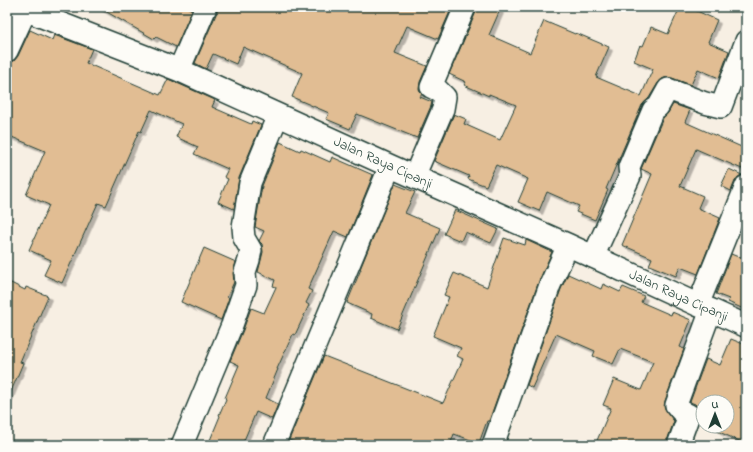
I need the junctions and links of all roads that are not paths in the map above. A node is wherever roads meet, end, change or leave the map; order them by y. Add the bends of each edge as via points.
1 (206, 7) edge
2 (465, 7) edge
3 (22, 9) edge
4 (746, 41) edge
5 (7, 51) edge
6 (179, 70) junction
7 (278, 115) junction
8 (390, 166) junction
9 (414, 176) junction
10 (746, 186) edge
11 (568, 245) junction
12 (593, 256) junction
13 (705, 308) junction
14 (746, 326) edge
15 (182, 445) edge
16 (274, 445) edge
17 (493, 445) edge
18 (678, 445) edge

1 - 6 street
2 - 9 street via 431,87 445,97 443,109
3 - 5 street
3 - 6 main road, Jalan Raya Cipanji
4 - 12 street via 721,107 668,89 658,107 653,110 629,167 630,176
6 - 7 main road, Jalan Raya Cipanji
7 - 8 main road, Jalan Raya Cipanji
7 - 15 street via 250,183 243,227 244,238 251,250 245,272 246,285
8 - 9 main road, Jalan Raya Cipanji
8 - 16 street
9 - 11 main road, Jalan Raya Cipanji
10 - 13 street
11 - 12 main road, Jalan Raya Cipanji
11 - 17 street via 550,285
12 - 13 main road, Jalan Raya Cipanji
13 - 14 main road, Jalan Raya Cipanji
13 - 18 street via 676,405 688,415

